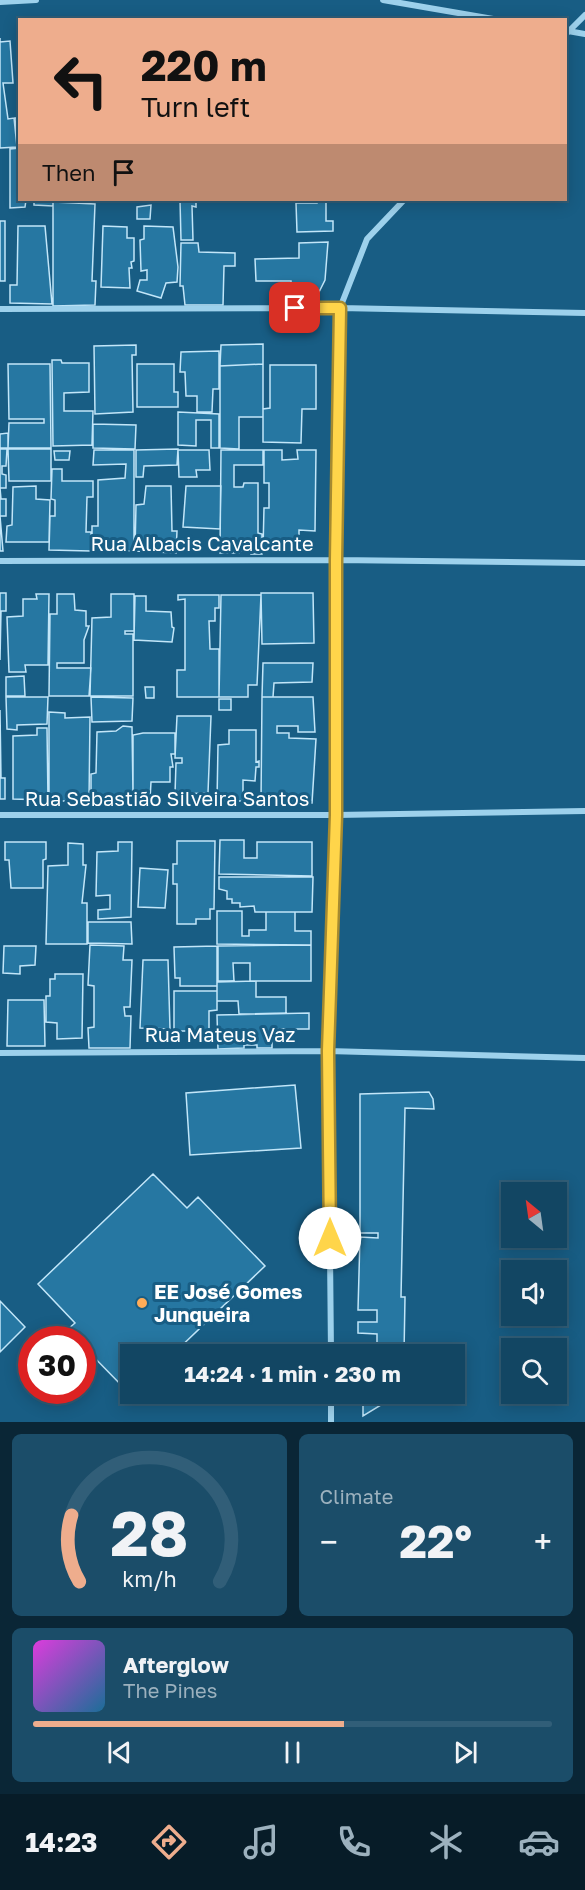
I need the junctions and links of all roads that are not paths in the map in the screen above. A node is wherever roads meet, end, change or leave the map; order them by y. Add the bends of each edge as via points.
1 (36, 0) edge
2 (383, 0) edge
3 (0, 2) edge
4 (585, 15) edge
5 (487, 18) edge
6 (567, 31) edge
7 (567, 32) edge
8 (585, 34) edge
9 (403, 201) edge
10 (340, 308) junction
11 (0, 309) edge
12 (585, 313) edge
13 (336, 560) junction
14 (0, 561) edge
15 (585, 563) edge
16 (585, 811) edge
17 (0, 815) edge
18 (336, 815) junction
19 (328, 1051) junction
20 (0, 1053) edge
21 (585, 1058) edge
22 (331, 1344) edge
23 (331, 1404) edge
24 (331, 1422) edge

1 - 3 street
2 - 5 street
4 - 6 street
7 - 8 street
9 - 10 street via 368,239
10 - 11 street
10 - 12 street
10 - 13 street
13 - 14 street, Rua Albacis Cavalcante
13 - 15 street, Rua Albacis Cavalcante
13 - 18 street
16 - 18 street, Rua Sebastião Silveira Santos
17 - 18 street, Rua Sebastião Silveira Santos
18 - 19 street
19 - 20 street, Rua Mateus Vaz
19 - 21 street, Rua Mateus Vaz
19 - 22 street
23 - 24 street

